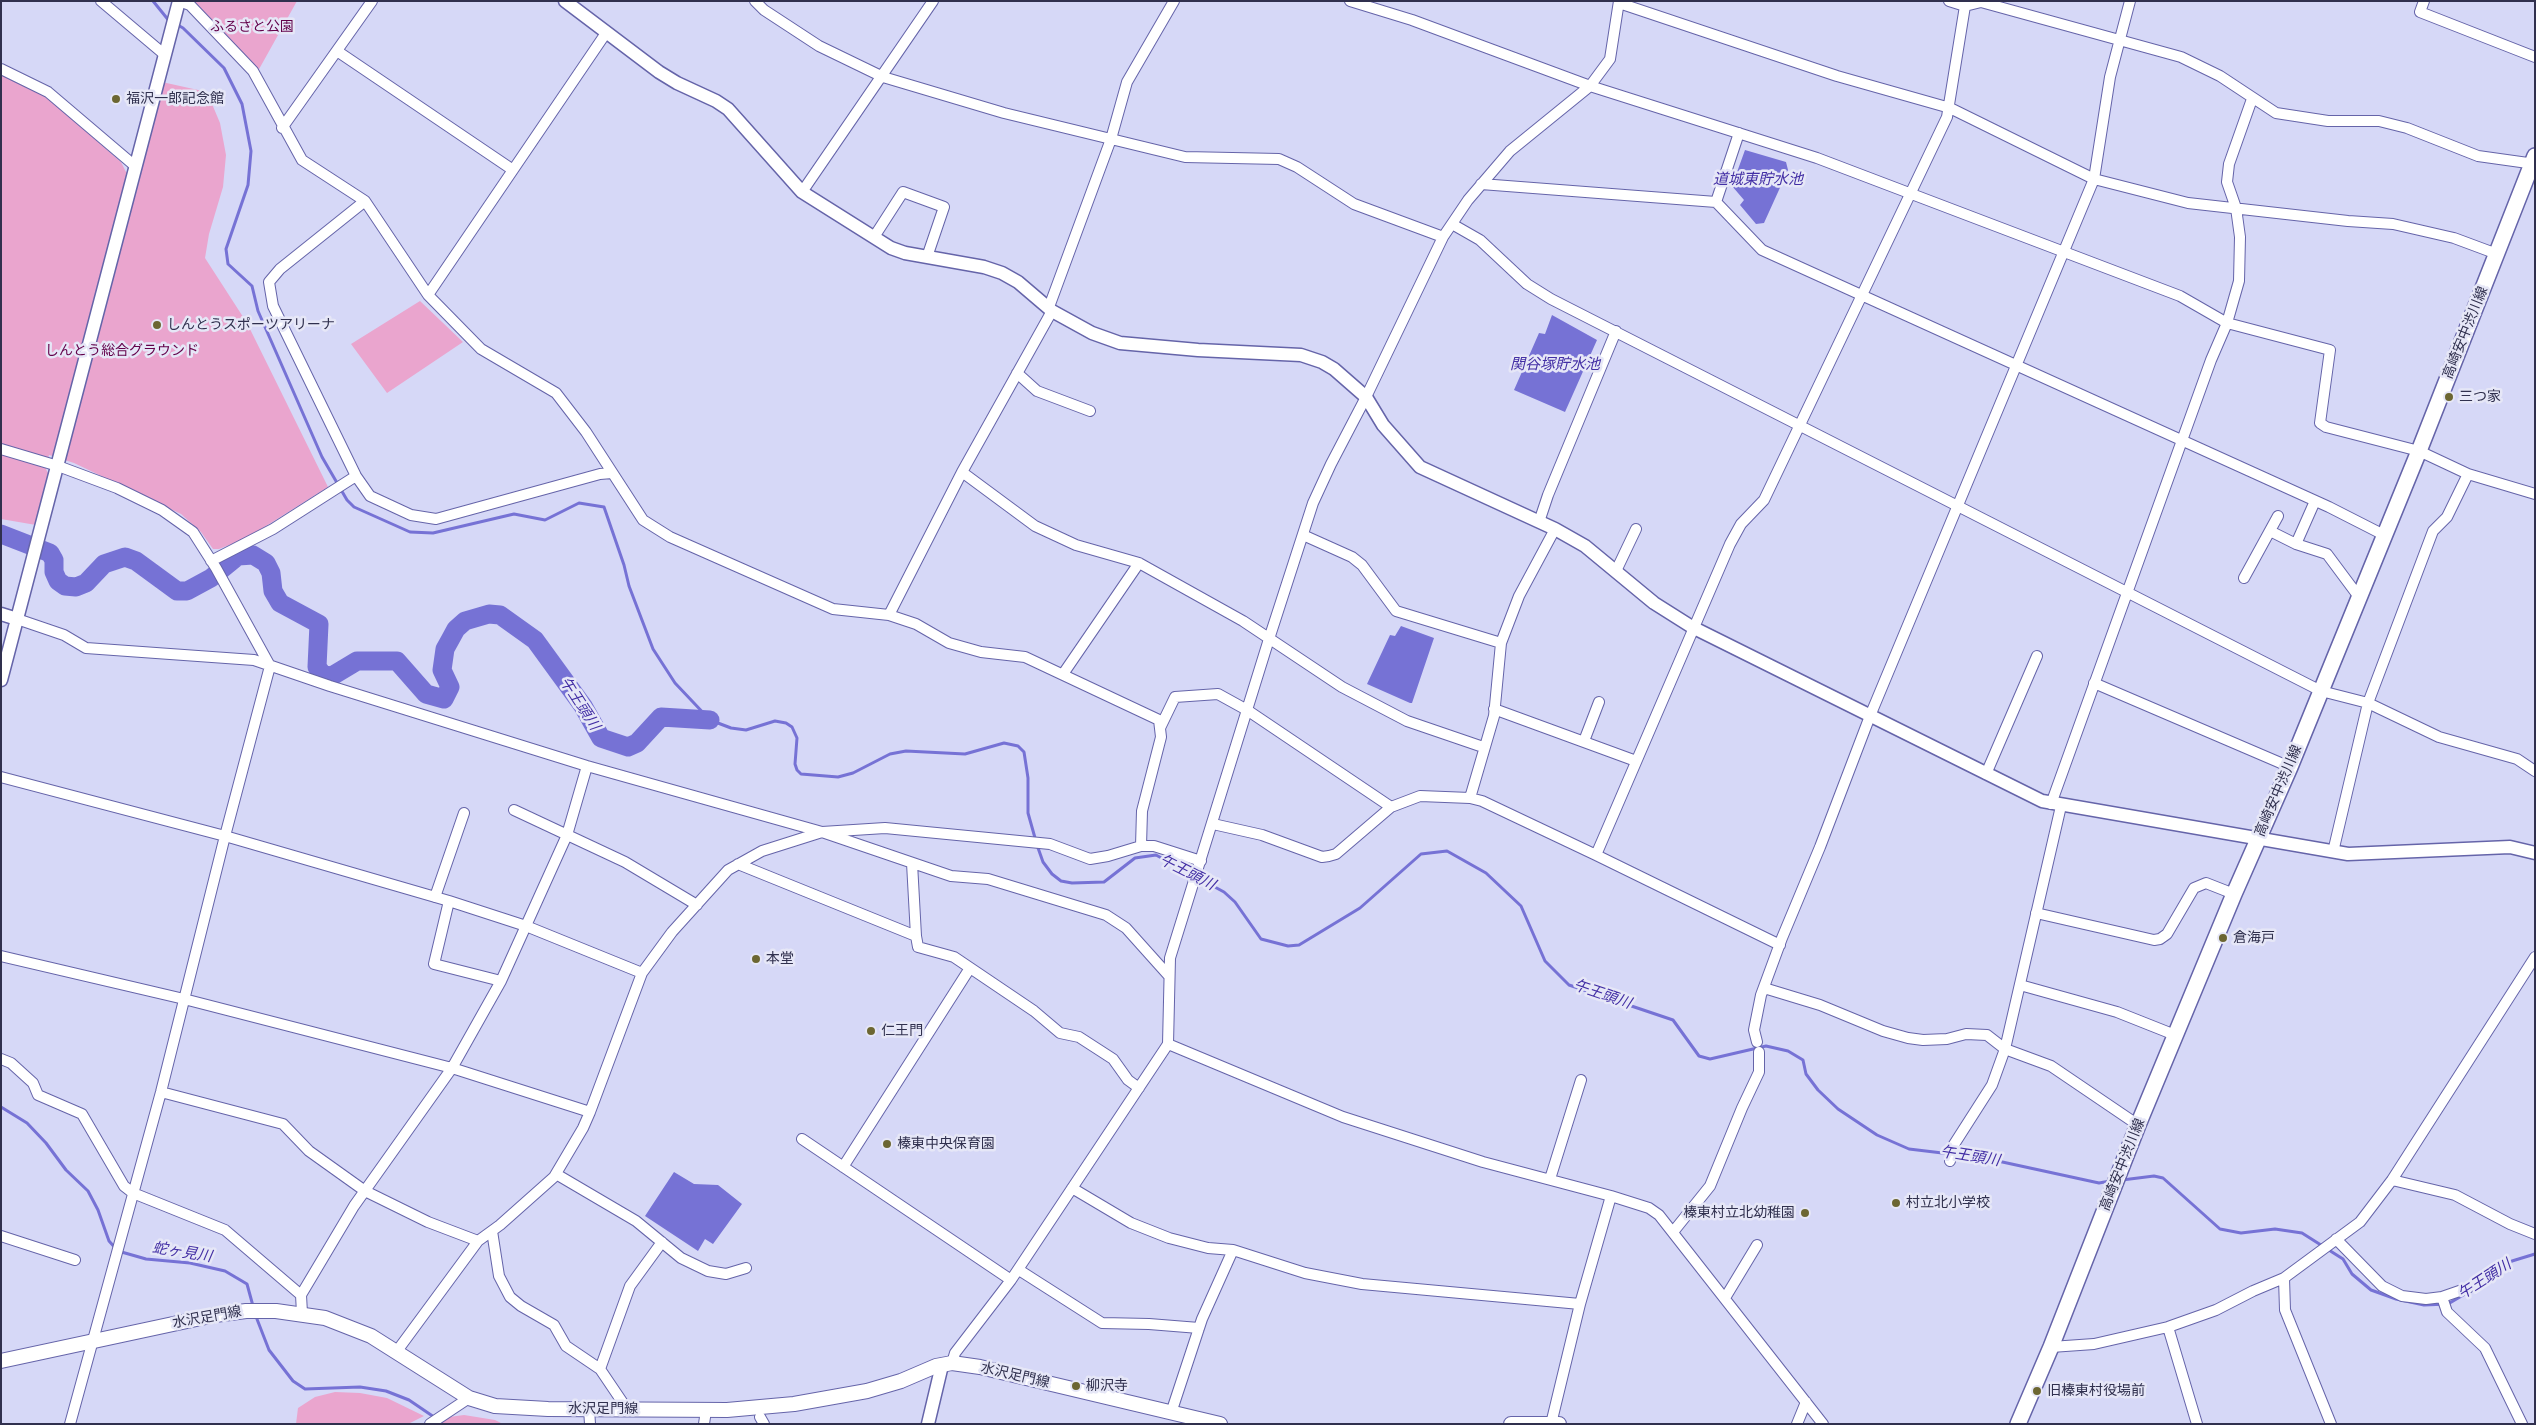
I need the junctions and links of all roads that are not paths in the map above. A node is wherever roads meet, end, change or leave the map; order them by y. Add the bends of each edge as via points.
1 (101, 1) edge
2 (372, 1) edge
3 (565, 1) edge
4 (755, 1) edge
5 (933, 1) edge
6 (1174, 1) edge
7 (1350, 1) edge
8 (1949, 1) edge
9 (2130, 1) edge
10 (2424, 1) edge
11 (1619, 2) edge
12 (178, 6) edge
13 (1966, 6) junction
14 (606, 33) junction
15 (2120, 40) junction
16 (337, 51) junction
17 (165, 55) junction
18 (2535, 57) edge
19 (1, 68) edge
20 (883, 77) junction
21 (1590, 86) junction
22 (2252, 99) junction
23 (1950, 108) junction
24 (282, 128) junction
25 (1739, 133) junction
26 (1111, 139) junction
27 (2534, 161) edge
28 (136, 166) junction
29 (513, 170) junction
30 (2094, 179) junction
31 (1482, 184) junction
32 (802, 192) junction
33 (1911, 193) junction
34 (365, 201) junction
35 (1716, 202) junction
36 (2236, 208) junction
37 (1452, 224) junction
38 (874, 237) junction
39 (1443, 237) junction
40 (2065, 251) junction
41 (2497, 254) junction
42 (927, 257) junction
43 (1861, 294) junction
44 (428, 296) junction
45 (1051, 309) junction
46 (2227, 323) junction
47 (1616, 331) junction
48 (2017, 367) junction
49 (1017, 373) junction
50 (1366, 397) junction
51 (1090, 411) dead end
52 (1799, 426) junction
53 (2182, 442) junction
54 (1, 449) edge
55 (2419, 451) junction
56 (58, 466) junction
57 (962, 472) junction
58 (612, 474) junction
59 (2468, 474) junction
60 (356, 476) junction
61 (2535, 494) edge
62 (2315, 501) junction
63 (1958, 506) junction
64 (2278, 516) dead end
65 (1539, 522) junction
66 (1554, 529) junction
67 (1636, 529) dead end
68 (2270, 531) junction
69 (2384, 534) junction
70 (1303, 535) junction
71 (2296, 544) junction
72 (1139, 563) junction
73 (213, 565) junction
74 (1616, 571) junction
75 (2244, 578) dead end
76 (2128, 592) junction
77 (2359, 597) junction
78 (1, 614) edge
79 (890, 615) junction
80 (17, 619) junction
81 (1692, 628) junction
82 (1269, 639) junction
83 (1501, 643) junction
84 (2037, 656) dead end
85 (270, 666) junction
86 (1063, 674) junction
87 (1, 680) edge
88 (2094, 683) junction
89 (2321, 691) junction
90 (1599, 702) dead end
91 (2368, 703) junction
92 (1494, 709) junction
93 (1247, 710) junction
94 (1870, 716) junction
95 (1160, 728) junction
96 (1584, 741) junction
97 (1483, 747) junction
98 (1636, 761) junction
99 (588, 766) junction
100 (2290, 767) junction
101 (2535, 771) edge
102 (1986, 774) junction
103 (1, 777) edge
104 (1470, 798) junction
105 (2056, 805) junction
106 (1391, 807) junction
107 (514, 810) dead end
108 (464, 813) dead end
109 (1213, 824) junction
110 (822, 832) junction
111 (567, 835) junction
112 (225, 836) junction
113 (2259, 839) junction
114 (1141, 846) junction
115 (2333, 852) junction
116 (2535, 853) edge
117 (1596, 855) junction
118 (912, 863) junction
119 (738, 864) junction
120 (1200, 864) junction
121 (2234, 894) junction
122 (435, 897) junction
123 (449, 901) junction
124 (697, 905) junction
125 (2036, 913) junction
126 (526, 926) junction
127 (916, 936) junction
128 (1780, 945) junction
129 (1, 956) edge
130 (2535, 957) edge
131 (970, 968) junction
132 (642, 973) junction
133 (1169, 976) junction
134 (501, 981) junction
135 (2020, 985) junction
136 (1764, 988) junction
137 (184, 999) junction
138 (2175, 1035) junction
139 (1168, 1044) junction
140 (2005, 1049) junction
141 (1, 1059) edge
142 (452, 1068) junction
143 (1580, 1080) dead end
144 (1139, 1088) junction
145 (160, 1092) junction
146 (590, 1112) junction
147 (2138, 1125) junction
148 (802, 1140) dead end
149 (1950, 1161) dead end
150 (843, 1167) junction
151 (556, 1174) junction
152 (1550, 1179) junction
153 (2392, 1180) junction
154 (1072, 1188) junction
155 (364, 1191) junction
156 (133, 1193) junction
157 (1611, 1196) junction
158 (492, 1231) junction
159 (1673, 1232) junction
160 (2535, 1234) edge
161 (1, 1236) edge
162 (478, 1241) junction
163 (2333, 1241) junction
164 (662, 1242) junction
165 (1757, 1245) dead end
166 (1233, 1250) junction
167 (75, 1260) dead end
168 (746, 1268) dead end
169 (1019, 1270) junction
170 (2284, 1278) junction
171 (1012, 1280) junction
172 (2468, 1288) dead end
173 (301, 1295) junction
174 (2442, 1297) junction
175 (1725, 1298) junction
176 (1580, 1304) junction
177 (302, 1313) junction
178 (2168, 1327) junction
179 (1199, 1328) junction
180 (95, 1341) junction
181 (2051, 1347) junction
182 (397, 1351) junction
183 (1, 1361) edge
184 (947, 1364) junction
185 (600, 1369) junction
186 (469, 1398) junction
187 (1806, 1402) junction
188 (589, 1409) junction
189 (627, 1409) junction
190 (1171, 1414) junction
191 (705, 1417) edge
192 (2193, 1422) edge
193 (70, 1424) edge
194 (430, 1424) edge
195 (590, 1424) edge
196 (928, 1424) edge
197 (1220, 1424) edge
198 (1511, 1424) edge
199 (1554, 1424) edge
200 (1797, 1424) edge
201 (1823, 1424) edge
202 (2018, 1424) edge
203 (2331, 1424) edge
204 (2522, 1424) edge

1 - 17 street
2 - 16 street
3 - 14 street
4 - 20 street via 819,46
5 - 20 street
6 - 26 street via 1127,82
7 - 21 street via 1412,20
8 - 13 street
9 - 15 street
10 - 18 street via 2420,12
11 - 21 street via 1610,59
11 - 23 street via 1837,76
12 - 17 street
12 - 24 street via 190,5 253,71
13 - 15 street via 1981,2
13 - 23 street
14 - 29 street
14 - 32 street via 671,80 728,109
15 - 22 street via 2181,57 2220,76
15 - 30 street via 2110,77
16 - 24 street
16 - 29 street
17 - 28 street
19 - 28 street via 48,92
20 - 26 street via 1004,113
20 - 32 street
21 - 25 street
21 - 31 street via 1510,151
22 - 27 street via 2276,113 2328,122 2379,121 2408,128 2478,156
22 - 36 street via 2229,164 2228,182
23 - 30 street
23 - 33 street
24 - 34 street via 302,160
25 - 33 street
25 - 35 street
26 - 39 street via 1185,157 1279,159 1354,204
26 - 45 street
27 - 41 main road, 高崎安中渋川線
28 - 56 street
29 - 44 street
30 - 36 street via 2188,203
30 - 40 street
31 - 35 street
31 - 37 street
32 - 38 street
33 - 40 street
33 - 43 street
34 - 44 street
34 - 60 street via 280,269 269,282 273,306
35 - 43 street via 1762,250
36 - 41 street via 2393,224 2454,238
36 - 46 street via 2240,237 2239,281
37 - 39 street
37 - 47 street via 1480,240 1527,284
38 - 42 street via 905,254
38 - 42 street via 903,192 944,207
39 - 50 street
40 - 46 street via 2180,296
40 - 48 street
41 - 55 main road, 高崎安中渋川線
42 - 45 street via 1002,273
43 - 48 street
43 - 52 street
44 - 58 street via 481,349 556,393
45 - 49 street
45 - 50 street via 1092,333 1120,343 1301,354 1334,369
46 - 53 street
46 - 55 street via 2330,350 2320,423 2326,428
47 - 52 street
47 - 65 street
48 - 53 street
48 - 63 street
49 - 51 street via 1037,391
49 - 57 street
50 - 65 street via 1383,425 1420,468
50 - 70 street via 1313,503
52 - 63 street
52 - 81 street via 1764,500 1741,524 1730,544
53 - 62 street
53 - 76 street
54 - 56 street
55 - 59 street
55 - 69 main road, 高崎安中渋川線
56 - 73 street via 117,488 162,510 192,532
56 - 80 street
57 - 72 street via 1035,526 1076,545
57 - 79 street
58 - 60 street via 600,474 436,519 411,515 370,496
58 - 79 street via 642,520 670,537 833,609
59 - 61 street
59 - 91 street via 2447,517 2433,531
60 - 73 street
62 - 69 street
62 - 71 street
63 - 76 street
63 - 94 street
64 - 68 street
65 - 66 street
66 - 74 street via 1584,546
66 - 83 street via 1519,596
67 - 74 street
68 - 71 street
68 - 75 street
69 - 77 main road, 高崎安中渋川線
70 - 82 street
70 - 83 street via 1352,557 1362,565 1396,611
71 - 77 street via 2327,554
72 - 82 street
72 - 86 street
73 - 85 street
74 - 81 street via 1654,603
76 - 88 street
76 - 89 street
77 - 89 main road, 高崎安中渋川線
78 - 80 street
79 - 86 street via 916,624 949,643 981,652 1025,657
80 - 85 street via 64,635 86,648 254,660
80 - 87 street
81 - 94 street
81 - 98 street
82 - 93 street
82 - 97 street via 1342,687 1407,721
83 - 92 street
84 - 102 street
85 - 99 street
85 - 112 street
86 - 95 street via 1159,720
88 - 100 street
88 - 105 street
89 - 91 street
89 - 100 main road, 高崎安中渋川線
90 - 96 street
91 - 101 street via 2438,737 2517,760
91 - 115 street
92 - 96 street
92 - 97 street
93 - 95 street via 1218,694 1176,697
93 - 106 street
93 - 109 street
94 - 102 street
94 - 128 street
95 - 114 street via 1161,737 1142,811
96 - 98 street
97 - 104 street
98 - 117 street
99 - 110 street
99 - 111 street
100 - 113 main road, 高崎安中渋川線
102 - 105 street
103 - 112 street
104 - 106 street via 1420,796
104 - 117 street
105 - 113 street
105 - 125 street
106 - 109 street via 1336,854 1322,857 1262,835
107 - 111 street
108 - 122 street
109 - 120 street
110 - 114 street via 885,828 1029,842 1090,859
110 - 118 street
110 - 119 street via 762,851
111 - 124 street via 625,862
111 - 126 street
112 - 122 street
112 - 137 street
113 - 115 street
113 - 121 main road, 高崎安中渋川線
114 - 120 street via 1154,846
115 - 116 street via 2370,855 2510,847
117 - 128 street
118 - 127 street
118 - 133 street via 950,876 988,879 1106,915 1126,928
119 - 124 street via 728,870
119 - 127 street
120 - 133 street via 1170,958
121 - 125 street via 2206,883 2194,888 2167,934 2154,940
121 - 138 main road, 高崎安中渋川線
122 - 123 street
123 - 126 street
123 - 134 street via 434,964
124 - 132 street via 652,956
125 - 135 street
126 - 132 street
126 - 134 street
127 - 131 street via 918,946 954,957
128 - 136 street
129 - 137 street
130 - 153 street
131 - 144 street via 1034,1011 1060,1033 1079,1037 1112,1060
131 - 150 street
132 - 146 street
133 - 139 street
134 - 142 street
135 - 138 street via 2117,1012
135 - 140 street
136 - 140 street via 1908,1038 1923,1040 1966,1034 1987,1035
136 - 159 street via 1754,1030 1760,1072 1710,1186
137 - 142 street
137 - 145 street
138 - 147 main road, 高崎安中渋川線
139 - 144 street
139 - 152 street via 1344,1117 1483,1162
140 - 147 street via 2051,1066
140 - 149 street via 1992,1085 1953,1146
141 - 156 street via 11,1063 33,1083 38,1095 82,1114 124,1186
142 - 146 street
142 - 155 street
143 - 152 street
144 - 154 street
145 - 155 street via 283,1124 309,1151
145 - 156 street
146 - 151 street
147 - 181 main road, 高崎安中渋川線
148 - 150 street
150 - 171 street
151 - 158 street
151 - 164 street via 636,1221
152 - 157 street
153 - 160 street via 2455,1195
153 - 163 street via 2360,1222
154 - 166 street via 1131,1223 1169,1238 1208,1248
154 - 169 street
155 - 162 street via 428,1222
155 - 173 street
156 - 173 street via 225,1230
156 - 180 street
157 - 159 street via 1660,1214
157 - 176 street
158 - 162 street
158 - 185 street via 498,1276 510,1297 554,1325 566,1346
159 - 175 street
161 - 167 street
162 - 182 street
163 - 170 street
163 - 174 street via 2382,1286 2402,1296
164 - 168 street via 681,1258 708,1271 726,1274
164 - 185 street via 630,1286
165 - 175 street
166 - 176 street via 1306,1273 1362,1284
166 - 179 street
169 - 171 street
169 - 179 street via 1102,1323
170 - 178 street via 2216,1310
170 - 203 street via 2285,1310
171 - 184 street
172 - 174 street
173 - 177 street
174 - 204 street via 2447,1312 2485,1348
175 - 187 street
176 - 199 street
177 - 180 main road, 水沢足門線 via 246,1311 215,1315
177 - 182 main road, 水沢足門線 via 350,1327
178 - 181 street via 2094,1344
178 - 192 street
179 - 190 street
180 - 183 main road, 水沢足門線
180 - 193 street
181 - 202 main road, 高崎安中渋川線
182 - 186 main road, 水沢足門線
184 - 190 main road, 水沢足門線 via 980,1367
184 - 191 main road, 水沢足門線 via 901,1381 826,1399 727,1410
184 - 196 street
185 - 189 street
186 - 188 main road, 水沢足門線 via 495,1406
186 - 194 street
187 - 200 street
187 - 201 street
188 - 189 main road, 水沢足門線
188 - 195 street
189 - 191 main road, 水沢足門線
190 - 197 main road, 水沢足門線
198 - 199 main road

